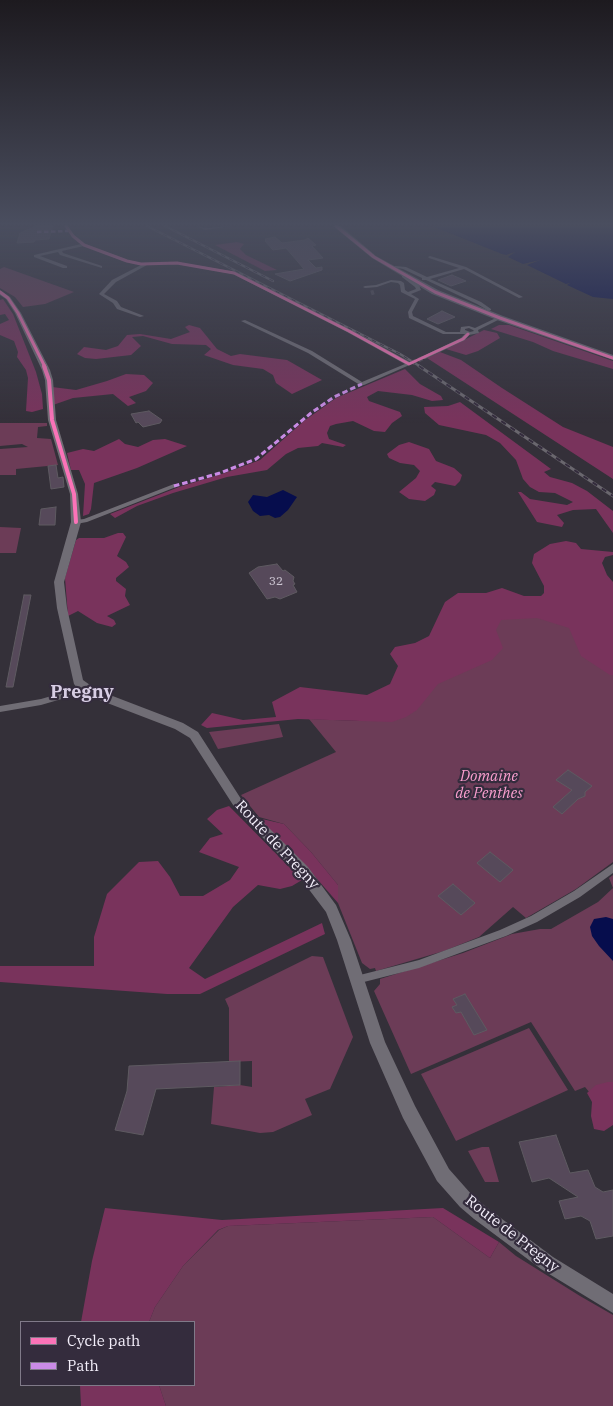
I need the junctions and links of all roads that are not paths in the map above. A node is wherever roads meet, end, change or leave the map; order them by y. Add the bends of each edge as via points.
1 (0, 292) edge
2 (103, 292) edge
3 (271, 292) edge
4 (405, 292) edge
5 (414, 292) edge
6 (437, 292) edge
7 (443, 292) edge
8 (453, 292) edge
9 (510, 292) edge
10 (408, 293) junction
11 (521, 297) dead end
12 (489, 310) junction
13 (142, 316) dead end
14 (502, 317) junction
15 (243, 321) dead end
16 (513, 322) junction
17 (490, 323) junction
18 (465, 333) junction
19 (613, 354) edge
20 (423, 358) tunnel mouth
21 (613, 358) edge
22 (174, 486) dead end
23 (76, 522) junction
24 (86, 689) junction
25 (0, 709) edge
26 (613, 868) edge
27 (356, 980) junction
28 (613, 1304) edge

1 - 23 street via 18,313 46,370 52,420 74,494
2 - 13 street via 101,294 119,308
3 - 15 street via 410,363 362,384 310,352
4 - 10 street
5 - 10 street
6 - 14 main road
7 - 12 main road
8 - 12 street
9 - 11 street
10 - 18 street via 418,300 410,312 412,317 448,333
12 - 14 main road
14 - 16 main road
14 - 17 street
14 - 19 main road
16 - 17 street
16 - 21 main road
17 - 18 street via 476,329 476,333
18 - 20 street via 465,338
22 - 23 street
23 - 24 street via 59,582 76,674
24 - 25 street via 42,702
24 - 27 street, Route de Pregny via 194,735 238,805 319,890 338,925
26 - 27 street via 560,904 503,933 419,964
27 - 28 street, Route de Pregny via 390,1072 443,1175 480,1213 547,1263

